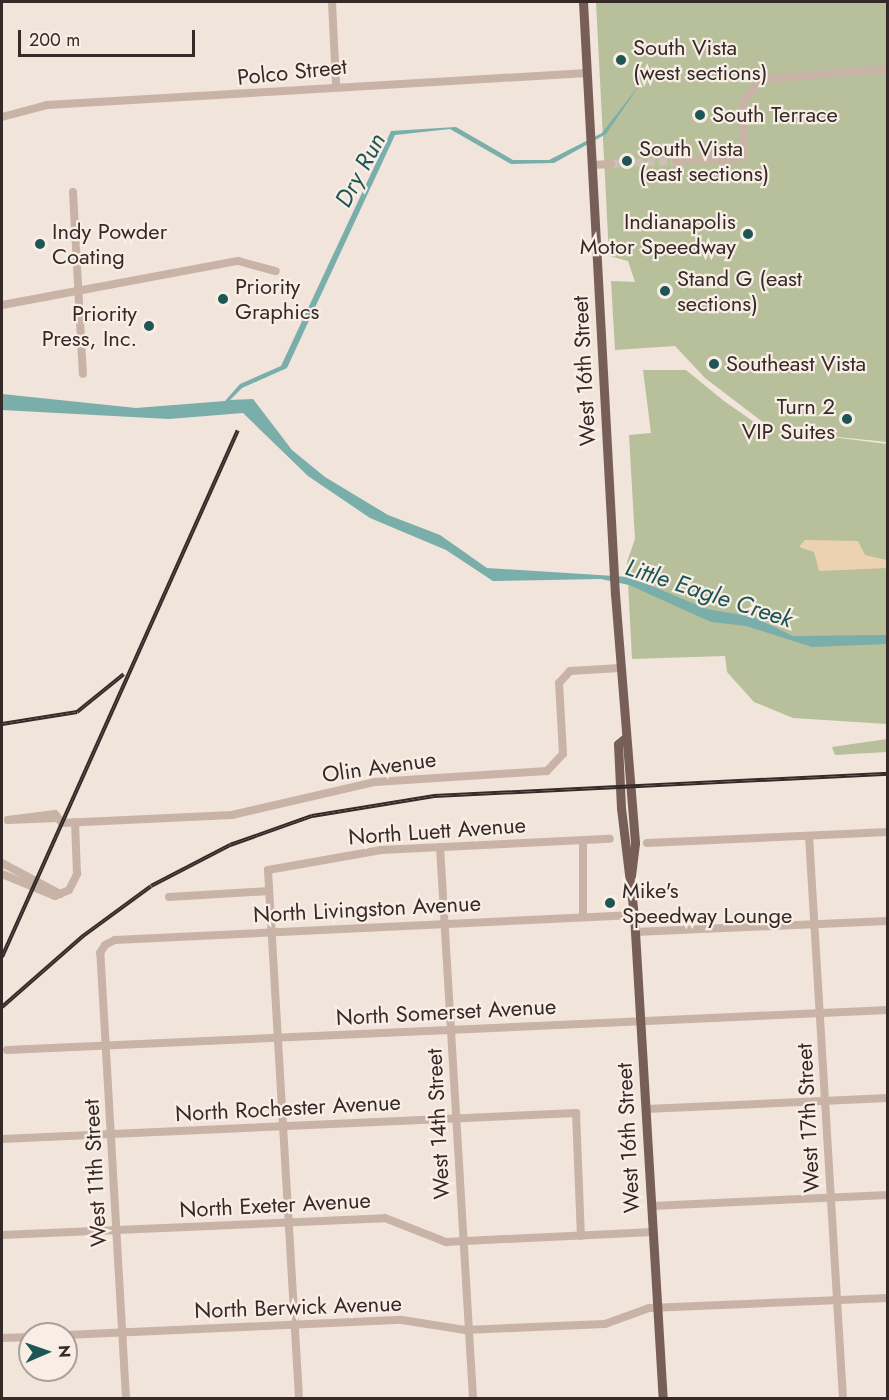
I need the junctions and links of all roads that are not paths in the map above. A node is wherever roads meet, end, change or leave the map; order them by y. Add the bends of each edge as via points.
1 (332, 2) edge
2 (583, 2) edge
3 (888, 69) edge
4 (587, 73) junction
5 (336, 85) junction
6 (2, 117) edge
7 (676, 161) tunnel mouth
8 (611, 164) tunnel mouth
9 (592, 165) junction
10 (73, 192) dead end
11 (276, 271) dead end
12 (79, 291) junction
13 (2, 305) edge
14 (83, 375) dead end
15 (620, 668) junction
16 (57, 818) junction
17 (75, 822) junction
18 (888, 832) edge
19 (809, 836) junction
20 (610, 839) dead end
21 (583, 840) junction
22 (647, 843) dead end
23 (440, 847) junction
24 (2, 863) edge
25 (2, 874) edge
26 (269, 891) junction
27 (60, 894) junction
28 (169, 897) dead end
29 (634, 915) junction
30 (583, 917) junction
31 (888, 921) edge
32 (445, 923) junction
33 (815, 924) junction
34 (272, 931) junction
35 (635, 932) junction
36 (104, 946) joint
37 (888, 1010) edge
38 (820, 1013) junction
39 (641, 1021) junction
40 (451, 1030) junction
41 (278, 1037) junction
42 (105, 1045) junction
43 (7, 1050) dead end
44 (888, 1098) edge
45 (825, 1101) junction
46 (646, 1110) junction
47 (456, 1118) junction
48 (283, 1126) junction
49 (111, 1134) junction
50 (2, 1139) edge
51 (888, 1195) edge
52 (831, 1197) junction
53 (652, 1206) junction
54 (289, 1222) junction
55 (116, 1230) junction
56 (653, 1232) junction
57 (2, 1235) edge
58 (581, 1236) junction
59 (464, 1241) junction
60 (888, 1298) edge
61 (837, 1300) junction
62 (658, 1308) junction
63 (295, 1325) junction
64 (469, 1330) junction
65 (122, 1332) junction
66 (78, 1334) edge
67 (18, 1337) edge
68 (2, 1338) edge
69 (126, 1398) edge
70 (299, 1398) edge
71 (473, 1398) edge
72 (663, 1398) edge
73 (843, 1398) edge

1 - 5 street
2 - 4 main road, West 16th Street
3 - 7 street via 761,79 744,101 743,158
4 - 5 street, Polco Street
4 - 9 main road, West 16th Street
5 - 6 street, Polco Street via 265,95 47,105
8 - 9 street
9 - 15 main road, West 16th Street
10 - 12 street
11 - 12 street via 238,261
12 - 13 street
12 - 14 street
15 - 17 street, Olin Avenue via 570,671 559,683 563,754 551,770 375,782 241,814
15 - 29 main road, West 16th Street via 635,843 631,876
16 - 16 street, Olin Avenue via 32,815 8,820 16,824
16 - 17 street, Olin Avenue
17 - 27 street via 77,878
18 - 19 street
19 - 22 street
19 - 33 street, West 17th Street
20 - 21 street, North Luett Avenue
21 - 23 street, North Luett Avenue
21 - 30 street
23 - 26 street, North Luett Avenue via 361,853 268,870
23 - 32 street, West 14th Street
24 - 27 street
25 - 27 street
26 - 28 street
26 - 34 street
29 - 30 street, North Livingston Avenue
29 - 35 main road, West 16th Street
30 - 32 street, North Livingston Avenue
31 - 33 street
32 - 34 street, North Livingston Avenue
32 - 40 street, West 14th Street
33 - 35 street
33 - 38 street, West 17th Street
34 - 36 street, North Livingston Avenue via 115,940
34 - 41 street
35 - 39 main road, West 16th Street
36 - 42 street, West 11th Street
37 - 38 street, North Somerset Avenue
38 - 39 street, North Somerset Avenue
38 - 45 street, West 17th Street
39 - 40 street, North Somerset Avenue
39 - 46 main road, West 16th Street
40 - 41 street, North Somerset Avenue
40 - 47 street, West 14th Street
41 - 42 street, North Somerset Avenue
41 - 48 street
42 - 43 street, North Somerset Avenue
42 - 49 street, West 11th Street
44 - 45 street
45 - 46 street
45 - 52 street, West 17th Street
46 - 53 main road, West 16th Street
47 - 48 street, North Rochester Avenue
47 - 58 street, North Rochester Avenue via 576,1113
47 - 59 street, West 14th Street
48 - 49 street, North Rochester Avenue
48 - 54 street
49 - 50 street, North Rochester Avenue
49 - 55 street, West 11th Street
51 - 52 street
52 - 53 street
52 - 61 street, West 17th Street
53 - 56 main road, West 16th Street
54 - 55 street, North Exeter Avenue
54 - 59 street, North Exeter Avenue via 387,1218 429,1239
54 - 63 street
55 - 57 street, North Exeter Avenue
55 - 65 street, West 11th Street
56 - 58 street, North Exeter Avenue
56 - 62 main road, West 16th Street
58 - 59 street, North Exeter Avenue
59 - 64 street, West 14th Street
60 - 61 street, North Berwick Avenue
61 - 62 street, North Berwick Avenue
61 - 73 street, West 17th Street
62 - 64 street, North Berwick Avenue via 607,1323
62 - 72 main road, West 16th Street
63 - 64 street, North Berwick Avenue via 406,1320
63 - 65 street, North Berwick Avenue
63 - 70 street
64 - 71 street, West 14th Street
65 - 66 street, North Berwick Avenue
65 - 69 street, West 11th Street
67 - 68 street

